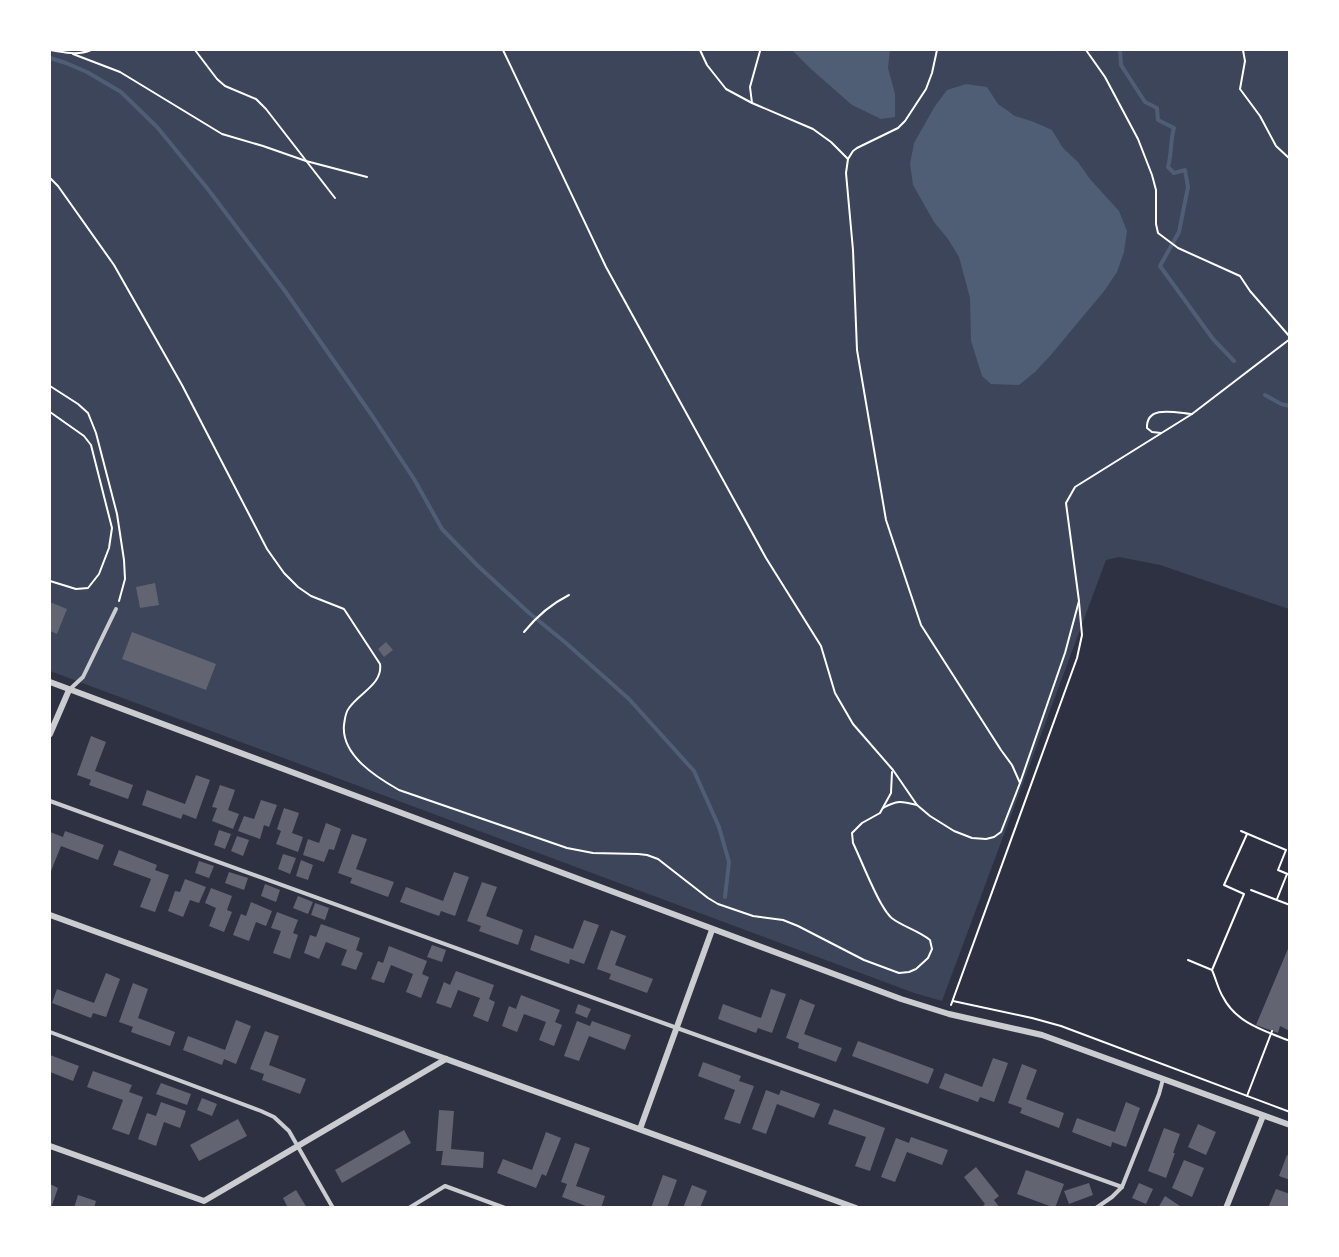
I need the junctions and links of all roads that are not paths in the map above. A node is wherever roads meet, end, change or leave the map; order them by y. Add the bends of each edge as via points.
1 (116, 609) road end
2 (50, 682) edge
3 (69, 690) junction
4 (50, 734) edge
5 (50, 801) edge
6 (50, 915) edge
7 (712, 930) junction
8 (677, 1028) junction
9 (50, 1032) edge
10 (446, 1059) junction
11 (1163, 1079) junction
12 (1263, 1116) junction
13 (1290, 1125) edge
14 (640, 1129) junction
15 (50, 1146) edge
16 (298, 1146) junction
17 (1122, 1187) junction
18 (333, 1208) edge
19 (409, 1208) edge
20 (505, 1208) edge
21 (856, 1208) edge
22 (1096, 1208) edge
23 (1226, 1208) edge

1 - 3 lane via 83,677
2 - 3 street
3 - 4 street
3 - 7 street
5 - 8 lane
6 - 10 street
7 - 8 street
7 - 11 street via 902,999 1042,1035
8 - 14 street
8 - 17 lane
9 - 16 lane via 261,1110 284,1125
10 - 14 street
10 - 16 street
11 - 12 street
11 - 17 lane
12 - 13 street
12 - 23 street
14 - 21 street
15 - 16 street via 204,1201
16 - 18 lane
17 - 22 lane
19 - 20 lane via 445,1186

